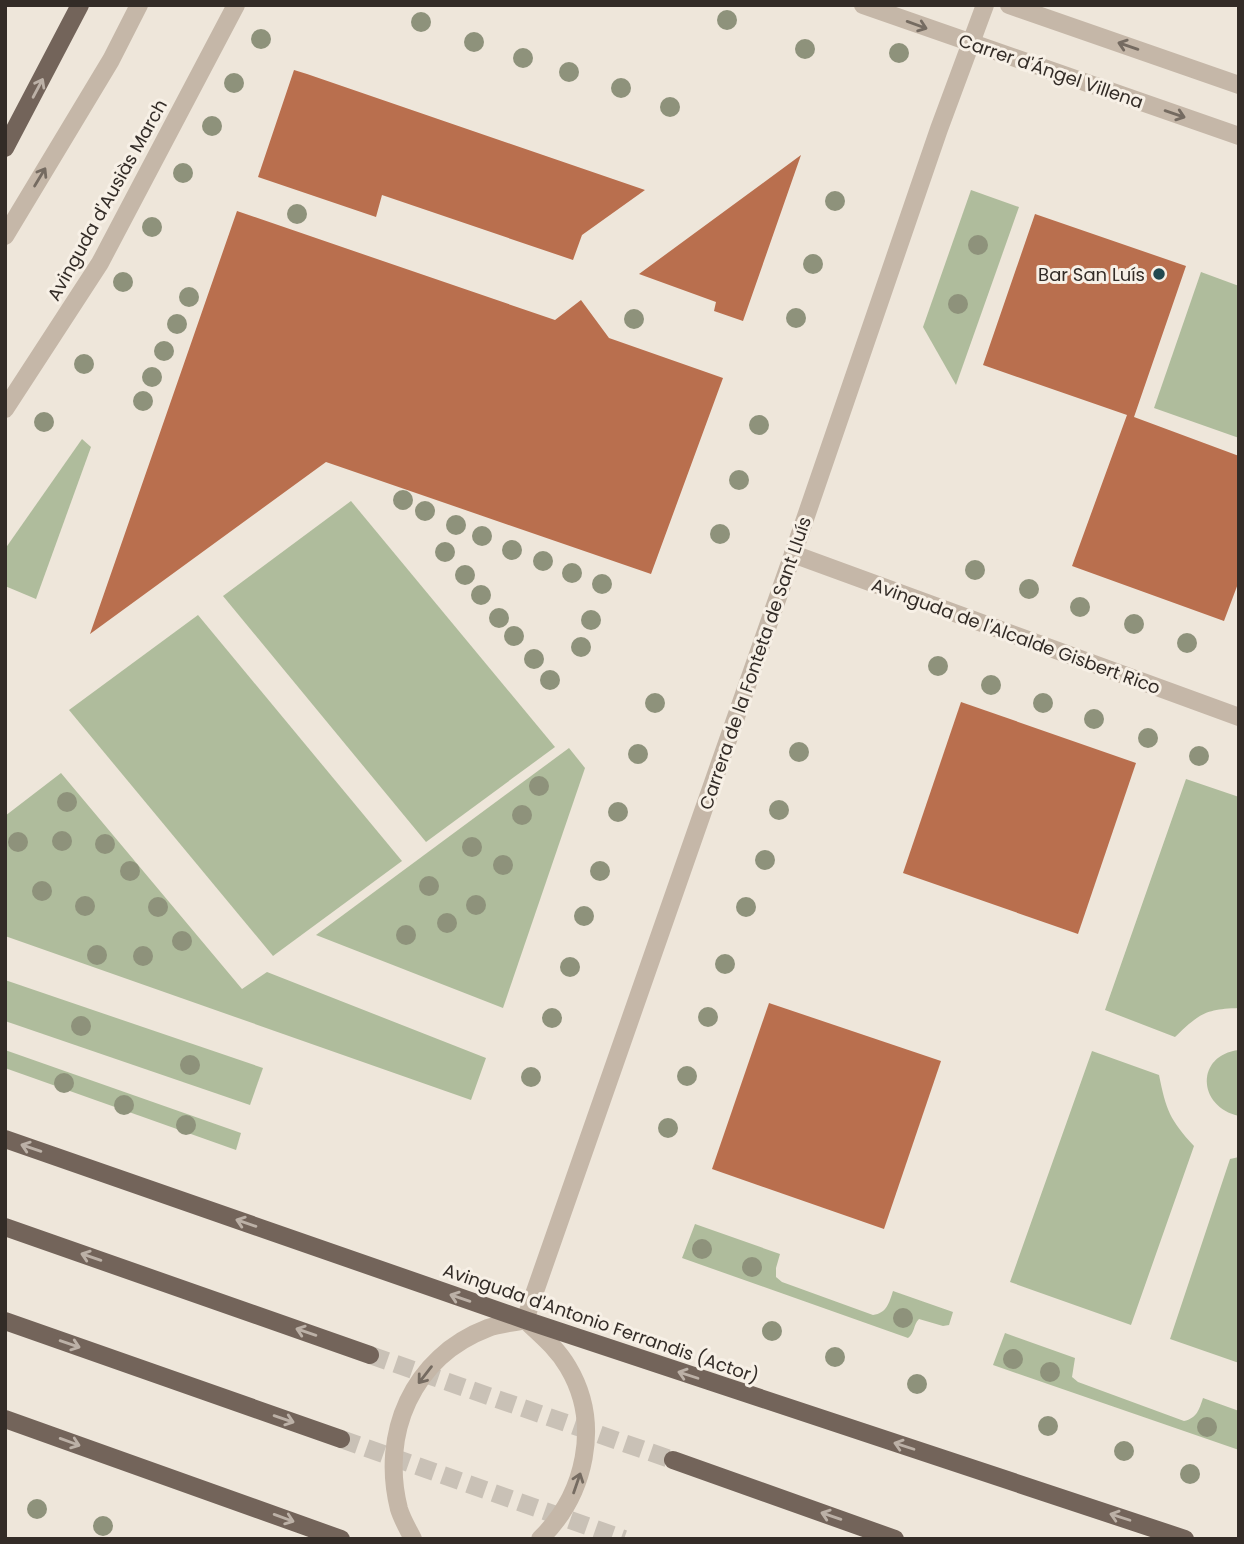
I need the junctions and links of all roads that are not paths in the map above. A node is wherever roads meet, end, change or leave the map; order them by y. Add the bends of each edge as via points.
1 (80, 5) edge
2 (139, 5) edge
3 (236, 5) edge
4 (863, 5) edge
5 (985, 5) edge
6 (1009, 5) edge
7 (971, 44) junction
8 (1239, 85) edge
9 (1239, 136) edge
10 (5, 148) edge
11 (5, 236) edge
12 (5, 409) edge
13 (793, 554) junction
14 (1239, 717) edge
15 (5, 1139) edge
16 (5, 1227) edge
17 (525, 1320) junction
18 (5, 1321) edge
19 (370, 1355) tunnel mouth
20 (5, 1419) edge
21 (341, 1439) tunnel mouth
22 (673, 1460) tunnel mouth
23 (341, 1539) edge
24 (413, 1539) edge
25 (540, 1539) edge
26 (895, 1539) edge
27 (1185, 1539) edge

10 -> 1 main road
11 -> 2 street
3 - 12 street, Avinguda d'Ausiàs March via 100,263
4 -> 7 street, Carrer d'Ángel Villena
5 - 7 street, Carrera de la Fonteta de Sant Lluís
8 -> 6 street
7 -> 9 street, Carrer d'Ángel Villena
7 - 13 street, Carrera de la Fonteta de Sant Lluís
13 - 14 street, Avinguda de l'Alcalde Gisbert Rico
13 - 17 street, Carrera de la Fonteta de Sant Lluís
17 -> 15 main road, Avinguda d'Antonio Ferrandis (Actor)
19 -> 16 main road
17 -> 24 street via 489,1328 455,1345 427,1370 407,1402 395,1437 393,1475 400,1512
25 -> 17 street via 573,1494 584,1464 586,1431 581,1399 569,1368 550,1342
27 -> 17 main road, Avinguda d'Antonio Ferrandis (Actor)
18 -> 21 main road
20 -> 23 main road
26 -> 22 main road

